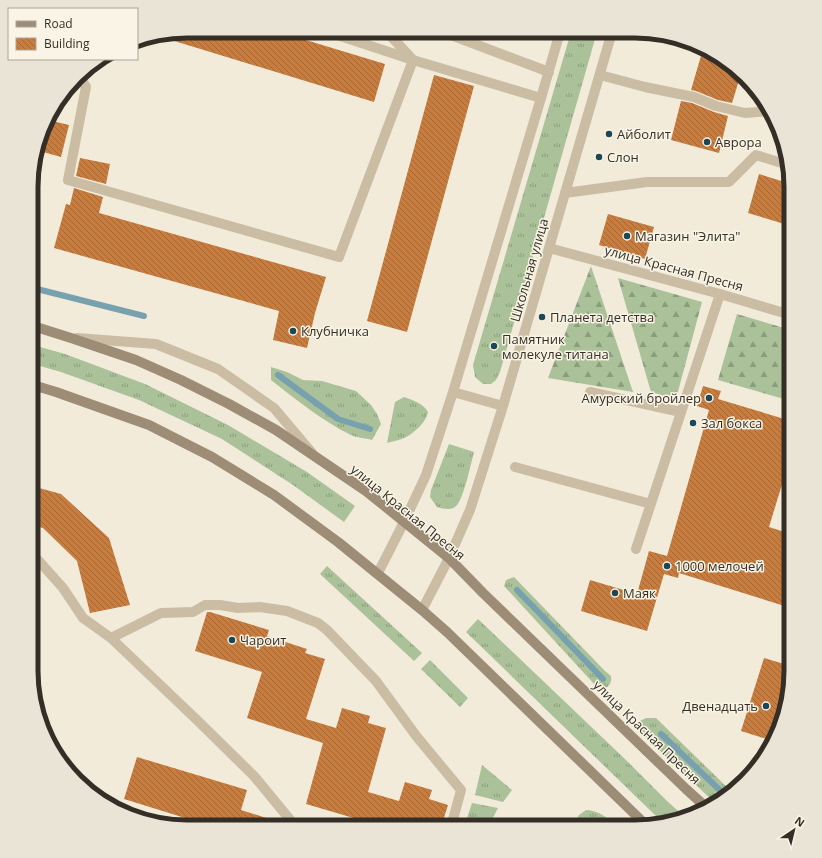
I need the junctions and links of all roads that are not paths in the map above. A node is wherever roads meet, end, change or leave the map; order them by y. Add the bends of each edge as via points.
1 (346, 38) edge
2 (393, 38) edge
3 (459, 38) edge
4 (558, 38) edge
5 (610, 38) edge
6 (413, 60) junction
7 (549, 72) junction
8 (600, 74) junction
9 (82, 82) edge
10 (541, 98) junction
11 (763, 112) edge
12 (782, 162) edge
13 (565, 193) junction
14 (549, 248) junction
15 (720, 294) junction
16 (784, 313) edge
17 (38, 328) edge
18 (72, 338) junction
19 (38, 387) edge
20 (453, 392) junction
21 (590, 392) dead end
22 (503, 406) junction
23 (681, 412) junction
24 (316, 458) junction
25 (515, 467) dead end
26 (651, 504) junction
27 (404, 522) junction
28 (636, 549) dead end
29 (449, 558) junction
30 (38, 560) edge
31 (378, 573) junction
32 (422, 610) junction
33 (111, 638) junction
34 (703, 804) edge
35 (290, 820) edge
36 (453, 820) edge
37 (641, 820) edge

1 - 6 street
2 - 6 street
3 - 7 street
4 - 7 street
5 - 8 street, Школьная улица
6 - 9 street via 339,257 68,180 86,87
6 - 10 street
7 - 10 street
8 - 11 street via 694,97 716,106 745,113
8 - 13 street, Школьная улица
10 - 20 street
12 - 13 street via 756,155 729,182 647,182
13 - 14 street, Школьная улица
14 - 15 street, улица Красная Пресня
14 - 22 street, Школьная улица
15 - 16 street, улица Красная Пресня
15 - 23 street
17 - 18 street, улица Красная Пресня
18 - 24 street, улица Красная Пресня via 136,360 181,380 276,430
18 - 24 street via 156,344 218,369 274,408
19 - 31 street via 149,425 212,458 274,495
20 - 22 street
20 - 27 street via 426,475
21 - 23 street
22 - 29 street, Школьная улица via 470,510
23 - 26 street
24 - 27 street, улица Красная Пресня via 366,491
25 - 26 street
26 - 28 street
27 - 29 street, улица Красная Пресня
27 - 31 street
29 - 32 street, Школьная улица
29 - 34 street, улица Красная Пресня
30 - 33 street via 63,588 83,618
31 - 32 street
32 - 37 street
33 - 35 street via 254,776
33 - 36 street via 161,613 193,612 205,605 260,607 287,611 318,623 376,681 417,737 461,790

